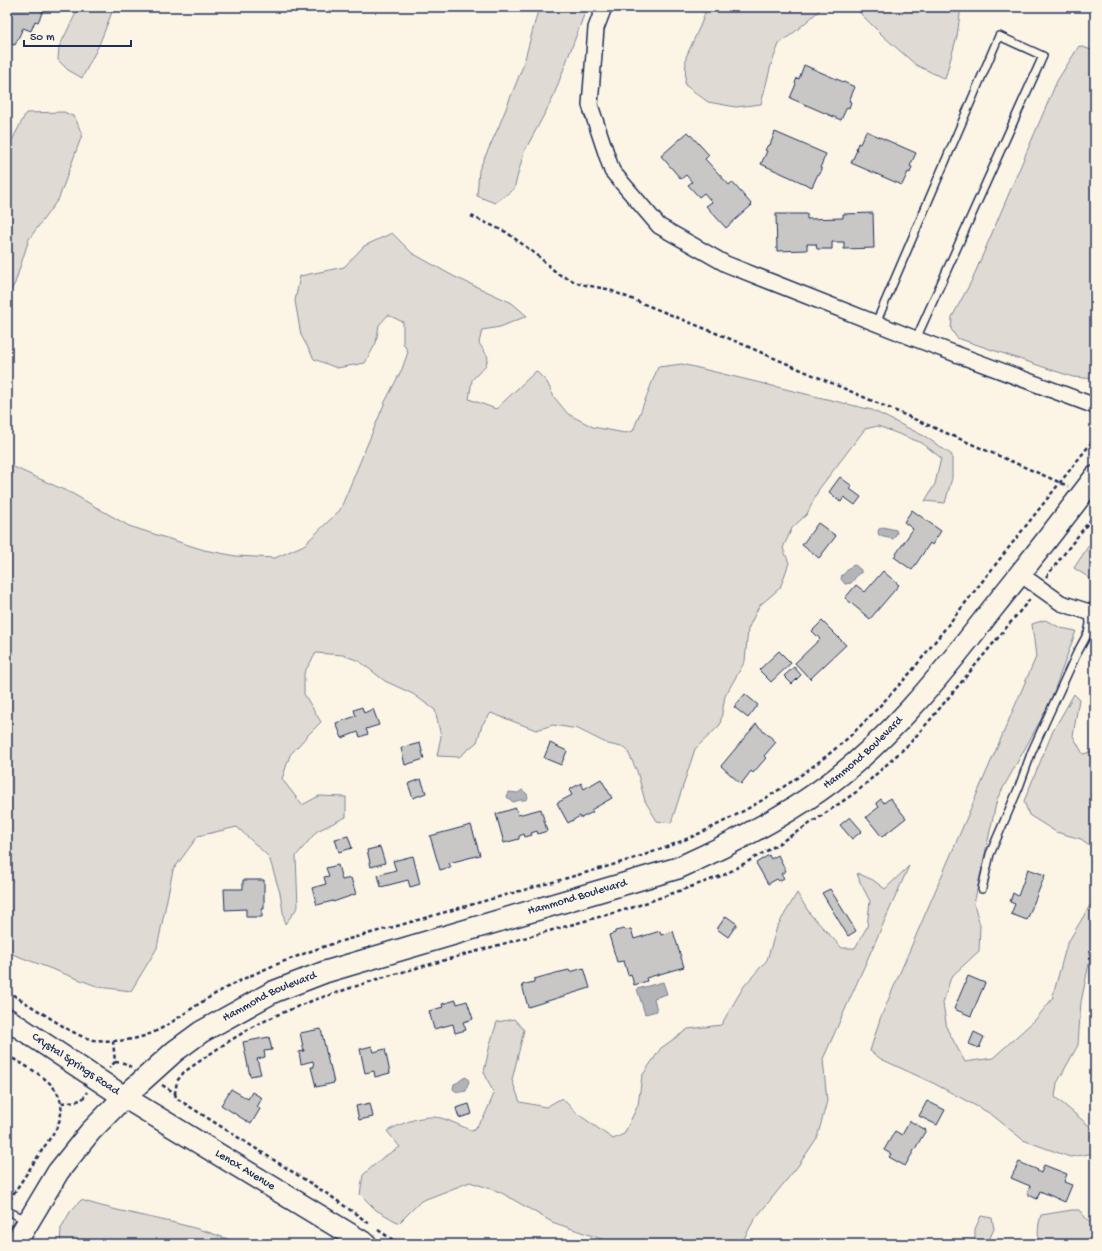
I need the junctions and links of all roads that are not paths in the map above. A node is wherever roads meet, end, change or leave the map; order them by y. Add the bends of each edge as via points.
1 (604, 7) edge
2 (876, 323) junction
3 (916, 339) junction
4 (1095, 406) edge
5 (1095, 477) edge
6 (1020, 574) junction
7 (1092, 613) edge
8 (982, 889) dead end
9 (7, 1019) edge
10 (124, 1097) junction
11 (7, 1211) edge
12 (29, 1220) junction
13 (15, 1244) edge
14 (366, 1244) edge

1 - 2 street via 596,28 590,105 612,171 659,226 726,264
2 - 3 street
2 - 3 lane via 1000,36 1043,56
3 - 4 street
5 - 6 street, Hammond Boulevard
6 - 7 street via 1061,603
6 - 10 street, Hammond Boulevard via 956,656 882,738 845,771 764,826 678,868 325,972 273,992 201,1032 175,1051
7 - 8 lane via 1088,633 1032,751 990,854
9 - 10 street, Crystal Springs Road
10 - 12 street, Hammond Boulevard via 90,1132 58,1172
10 - 14 street, Lenox Avenue
11 - 12 lane
12 - 13 street, Hammond Boulevard

